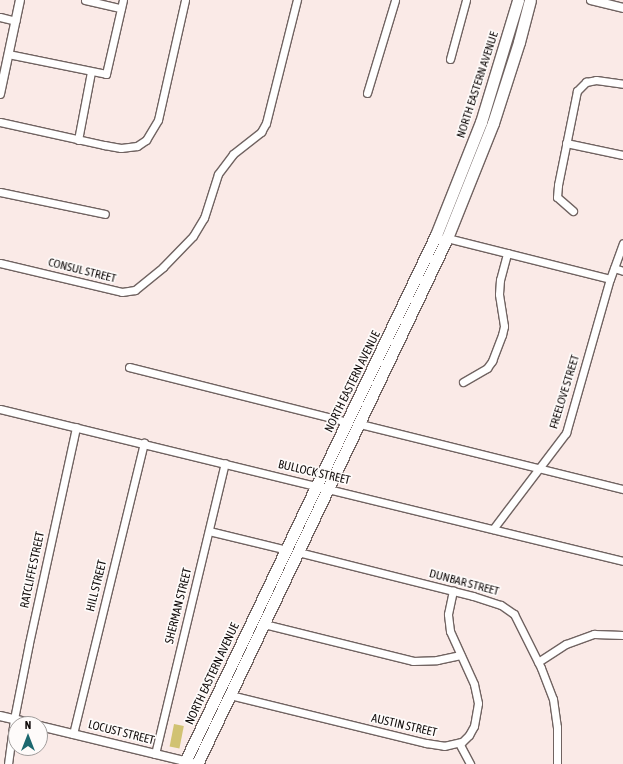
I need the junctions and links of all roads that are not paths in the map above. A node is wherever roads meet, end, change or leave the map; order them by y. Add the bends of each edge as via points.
1 (20, 0) edge
2 (85, 0) edge
3 (123, 0) edge
4 (185, 0) edge
5 (297, 0) edge
6 (395, 0) edge
7 (466, 0) edge
8 (518, 0) edge
9 (530, 0) edge
10 (591, 0) edge
11 (606, 2) edge
12 (121, 8) junction
13 (623, 8) edge
14 (0, 17) edge
15 (16, 21) junction
16 (8, 54) junction
17 (450, 59) dead end
18 (91, 72) junction
19 (623, 84) edge
20 (367, 93) dead end
21 (0, 94) edge
22 (0, 122) edge
23 (78, 140) junction
24 (566, 143) junction
25 (623, 155) edge
26 (0, 192) edge
27 (574, 211) dead end
28 (105, 214) dead end
29 (448, 238) junction
30 (623, 243) edge
31 (507, 253) junction
32 (0, 263) edge
33 (614, 268) junction
34 (623, 271) edge
35 (610, 279) junction
36 (129, 368) dead end
37 (463, 382) dead end
38 (0, 409) edge
39 (348, 422) junction
40 (360, 424) junction
41 (76, 427) junction
42 (144, 443) junction
43 (225, 463) junction
44 (540, 468) junction
45 (318, 485) junction
46 (329, 488) junction
47 (623, 489) edge
48 (493, 529) junction
49 (209, 531) junction
50 (287, 550) junction
51 (298, 552) junction
52 (623, 561) edge
53 (453, 591) junction
54 (264, 624) junction
55 (623, 635) edge
56 (460, 655) junction
57 (538, 662) junction
58 (230, 695) junction
59 (15, 716) edge
60 (48, 728) edge
61 (73, 734) junction
62 (459, 743) junction
63 (155, 754) junction
64 (185, 763) edge
65 (197, 764) edge
66 (470, 764) edge
67 (557, 764) edge

1 - 15 street
2 - 12 street
3 - 12 street
4 - 23 street via 158,120 146,140 137,146 120,148
5 - 32 street, CONSUL STREET via 266,123 261,132 233,154 217,176 204,218 193,236 163,267 135,290 122,292
6 - 20 street
7 - 17 street
8 - 39 main road, NORTH EASTERN AVENUE via 493,87 453,196
9 - 29 main road, NORTH EASTERN AVENUE via 490,130
10 - 11 street
11 - 13 street
12 - 18 street via 106,74
14 - 15 street
15 - 16 street
16 - 18 street
16 - 21 street
18 - 23 street
19 - 24 street via 596,80 580,86
22 - 23 street
24 - 25 street
24 - 27 street via 557,197
26 - 28 street
29 - 31 street
29 - 40 main road, NORTH EASTERN AVENUE
30 - 33 street, FREELOVE STREET
31 - 35 street
31 - 37 street via 499,294 504,326 502,335 487,368
33 - 34 street
33 - 35 street, FREELOVE STREET
35 - 44 street, FREELOVE STREET via 566,433
36 - 39 street
38 - 41 street, BULLOCK STREET
39 - 45 main road, NORTH EASTERN AVENUE
40 - 44 street
40 - 46 main road, NORTH EASTERN AVENUE
41 - 42 street, BULLOCK STREET
41 - 59 street, RATCLIFFE STREET
42 - 43 street, BULLOCK STREET
42 - 61 street, HILL STREET
43 - 45 street, BULLOCK STREET
43 - 49 street, SHERMAN STREET
44 - 47 street
44 - 48 street, FREELOVE STREET
45 - 46 street, BULLOCK STREET
45 - 50 main road, NORTH EASTERN AVENUE
46 - 48 street, BULLOCK STREET
46 - 51 main road, NORTH EASTERN AVENUE
48 - 52 street, BULLOCK STREET
49 - 50 street
49 - 63 street, SHERMAN STREET
50 - 64 main road, NORTH EASTERN AVENUE
51 - 53 street, DUNBAR STREET
51 - 54 main road, NORTH EASTERN AVENUE
53 - 56 street via 448,614 450,631
53 - 57 street, DUNBAR STREET via 501,605 514,614
54 - 56 street via 413,661 437,660
54 - 58 main road, NORTH EASTERN AVENUE
55 - 57 street via 594,634 566,644
56 - 62 street via 474,684 478,703 474,726 469,735
57 - 67 street, DUNBAR STREET via 553,699 557,728
58 - 62 street, AUSTIN STREET via 426,743 444,746
58 - 65 main road, NORTH EASTERN AVENUE
60 - 61 street, LOCUST STREET
61 - 63 street, LOCUST STREET
62 - 66 street
63 - 64 street, LOCUST STREET
64 - 65 street, LOCUST STREET

